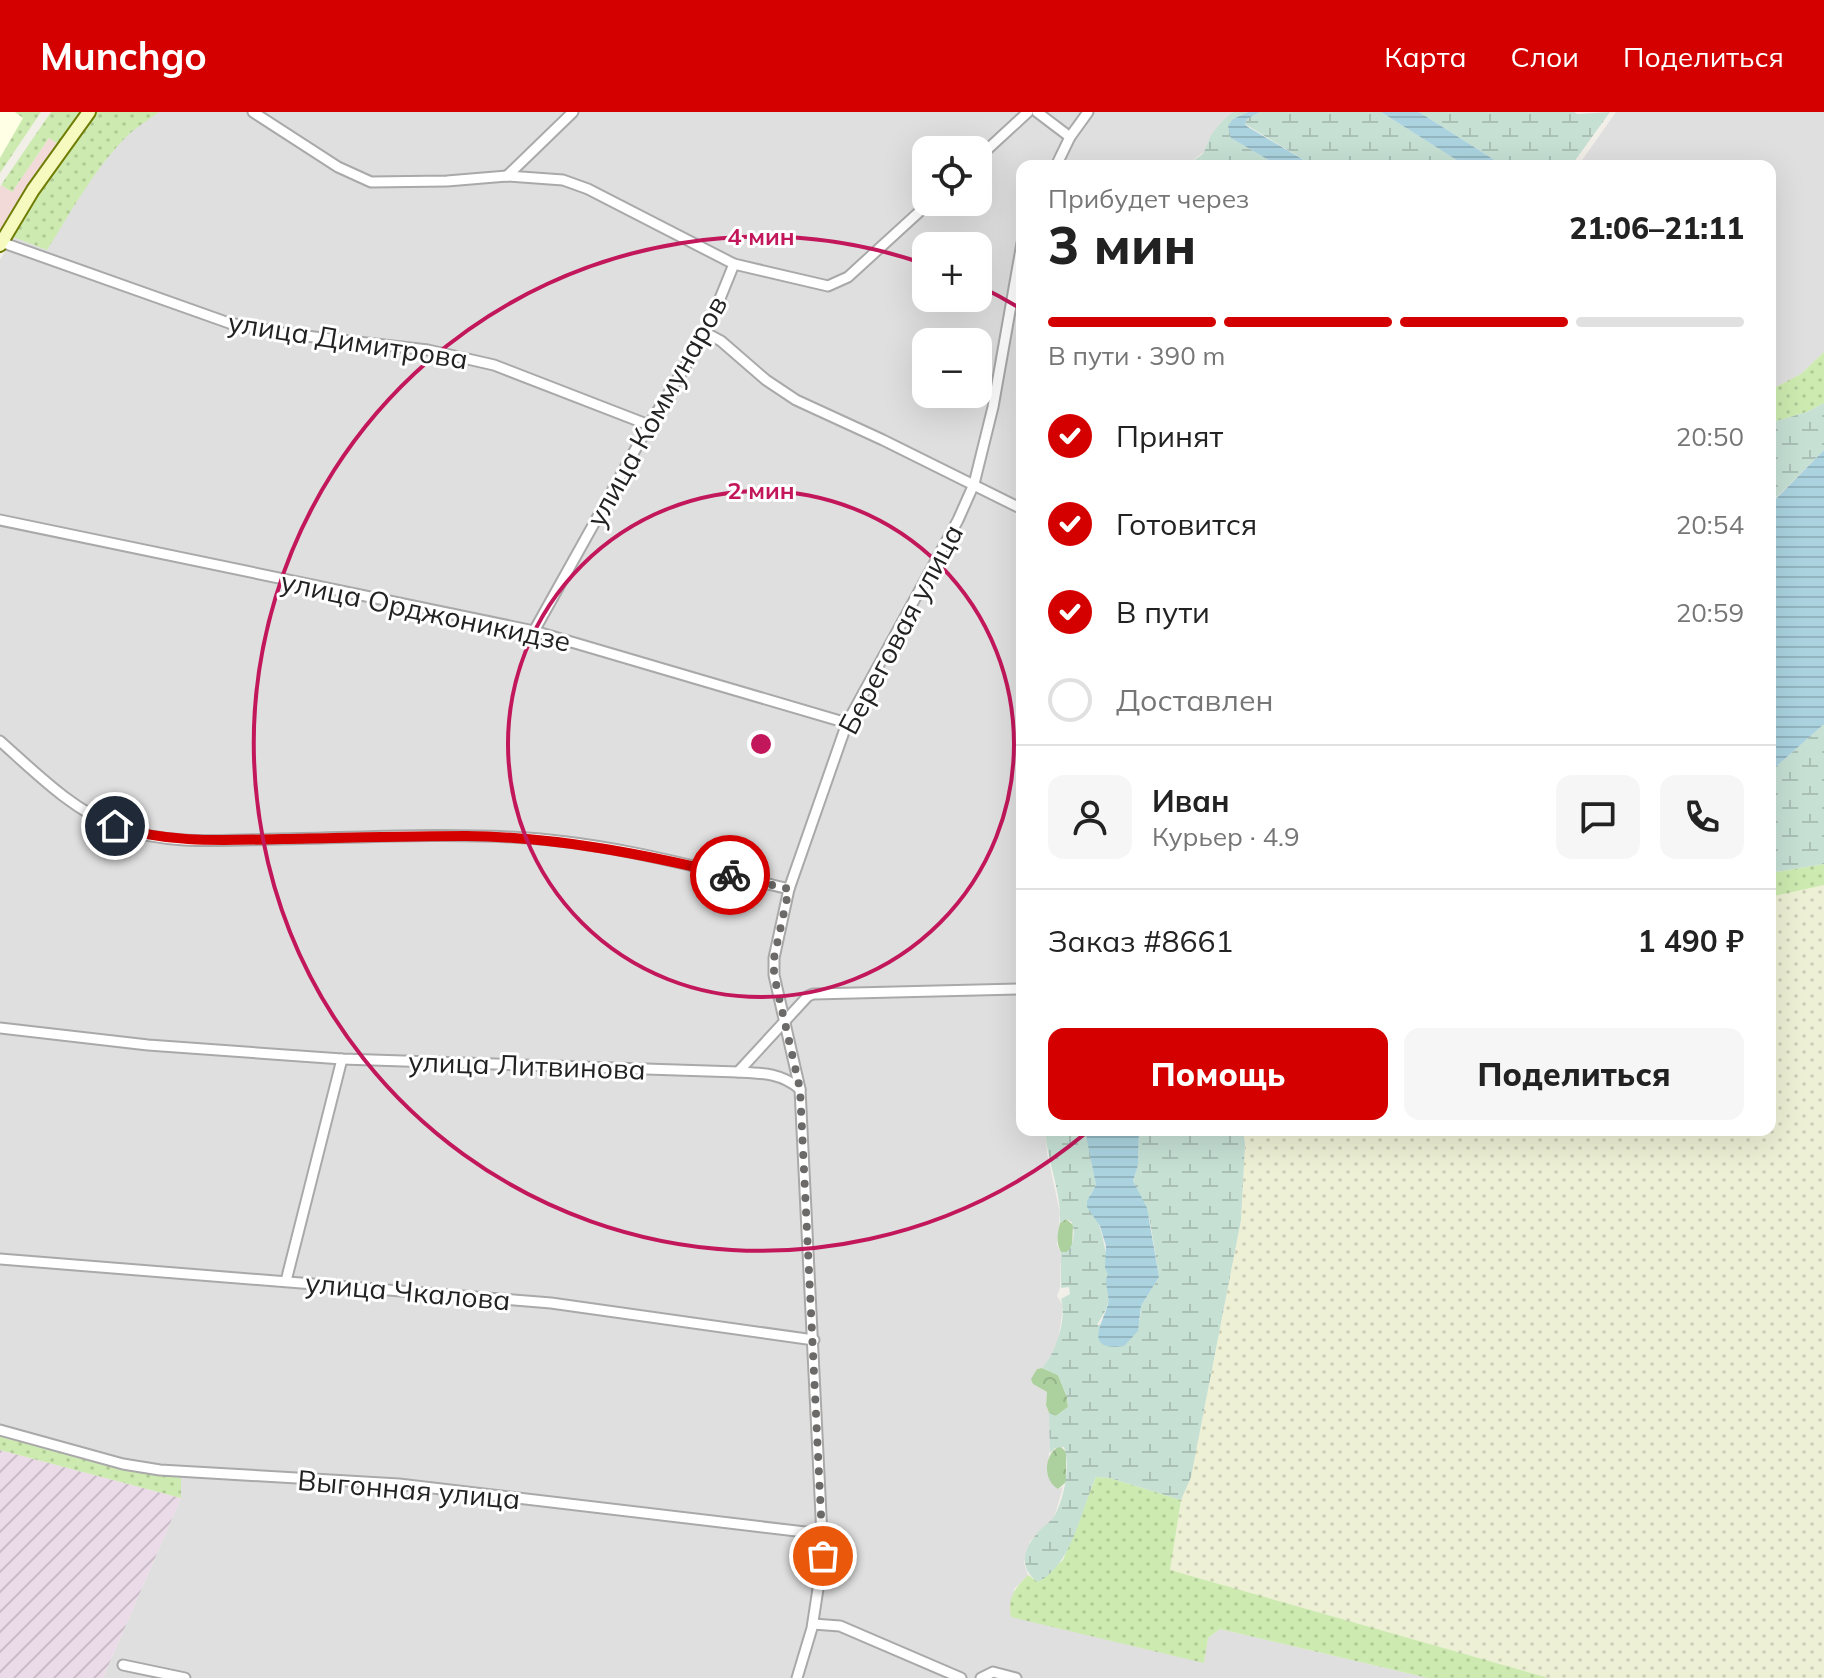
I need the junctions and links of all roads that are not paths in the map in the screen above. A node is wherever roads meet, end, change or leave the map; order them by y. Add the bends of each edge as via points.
1 (89, 112) edge
2 (253, 112) edge
3 (573, 112) edge
4 (1028, 112) edge
5 (1037, 112) edge
6 (1088, 112) edge
7 (1070, 137) junction
8 (992, 145) edge
9 (1059, 160) edge
10 (507, 176) junction
11 (915, 216) edge
12 (0, 243) edge
13 (734, 264) junction
14 (1016, 277) edge
15 (706, 333) junction
16 (649, 425) junction
17 (974, 484) junction
18 (1016, 506) edge
19 (0, 520) edge
20 (534, 631) junction
21 (847, 723) junction
22 (0, 741) edge
23 (789, 889) junction
24 (1016, 989) edge
25 (786, 1021) junction
26 (0, 1028) edge
27 (342, 1059) junction
28 (738, 1072) junction
29 (800, 1089) junction
30 (0, 1259) edge
31 (286, 1281) junction
32 (814, 1340) junction
33 (0, 1430) edge
34 (822, 1534) junction
35 (813, 1624) junction
36 (123, 1665) dead end
37 (185, 1678) edge
38 (797, 1678) edge
39 (961, 1678) edge
40 (981, 1678) edge
41 (1016, 1678) edge

1 - 12 street
2 - 10 street via 371,182
3 - 10 street
4 - 8 street
5 - 7 street
6 - 7 street
7 - 9 street
10 - 13 street via 575,184
11 - 13 street, улица Коммунаров via 848,277 828,286
12 - 16 street, улица Димитрова via 229,323 428,350 494,365
13 - 15 street, улица Коммунаров
14 - 17 street, Береговая улица
15 - 16 street, улица Коммунаров
15 - 17 street via 796,400
16 - 20 street, улица Коммунаров
17 - 18 street
17 - 21 street, Береговая улица
19 - 20 street, улица Орджоникидзе
20 - 21 street, улица Орджоникидзе
21 - 23 street, Береговая улица
22 - 23 street via 53,788 115,826 137,833 223,841 545,839 626,851
23 - 25 street, Береговая улица via 774,958
24 - 25 street via 819,993 808,996
25 - 28 street
25 - 29 street, Береговая улица
26 - 27 street, улица Литвинова
27 - 28 street, улица Литвинова
27 - 31 street
28 - 29 street, улица Литвинова via 770,1073
29 - 32 street, Береговая улица
30 - 31 street, улица Чкалова
31 - 32 street, улица Чкалова via 551,1303
32 - 34 street, Береговая улица
33 - 34 street, Выгонная улица via 160,1470 399,1484
34 - 35 street, Береговая улица via 823,1566
35 - 38 street, Береговая улица
35 - 39 street via 840,1626
36 - 37 street
40 - 41 street via 993,1672

